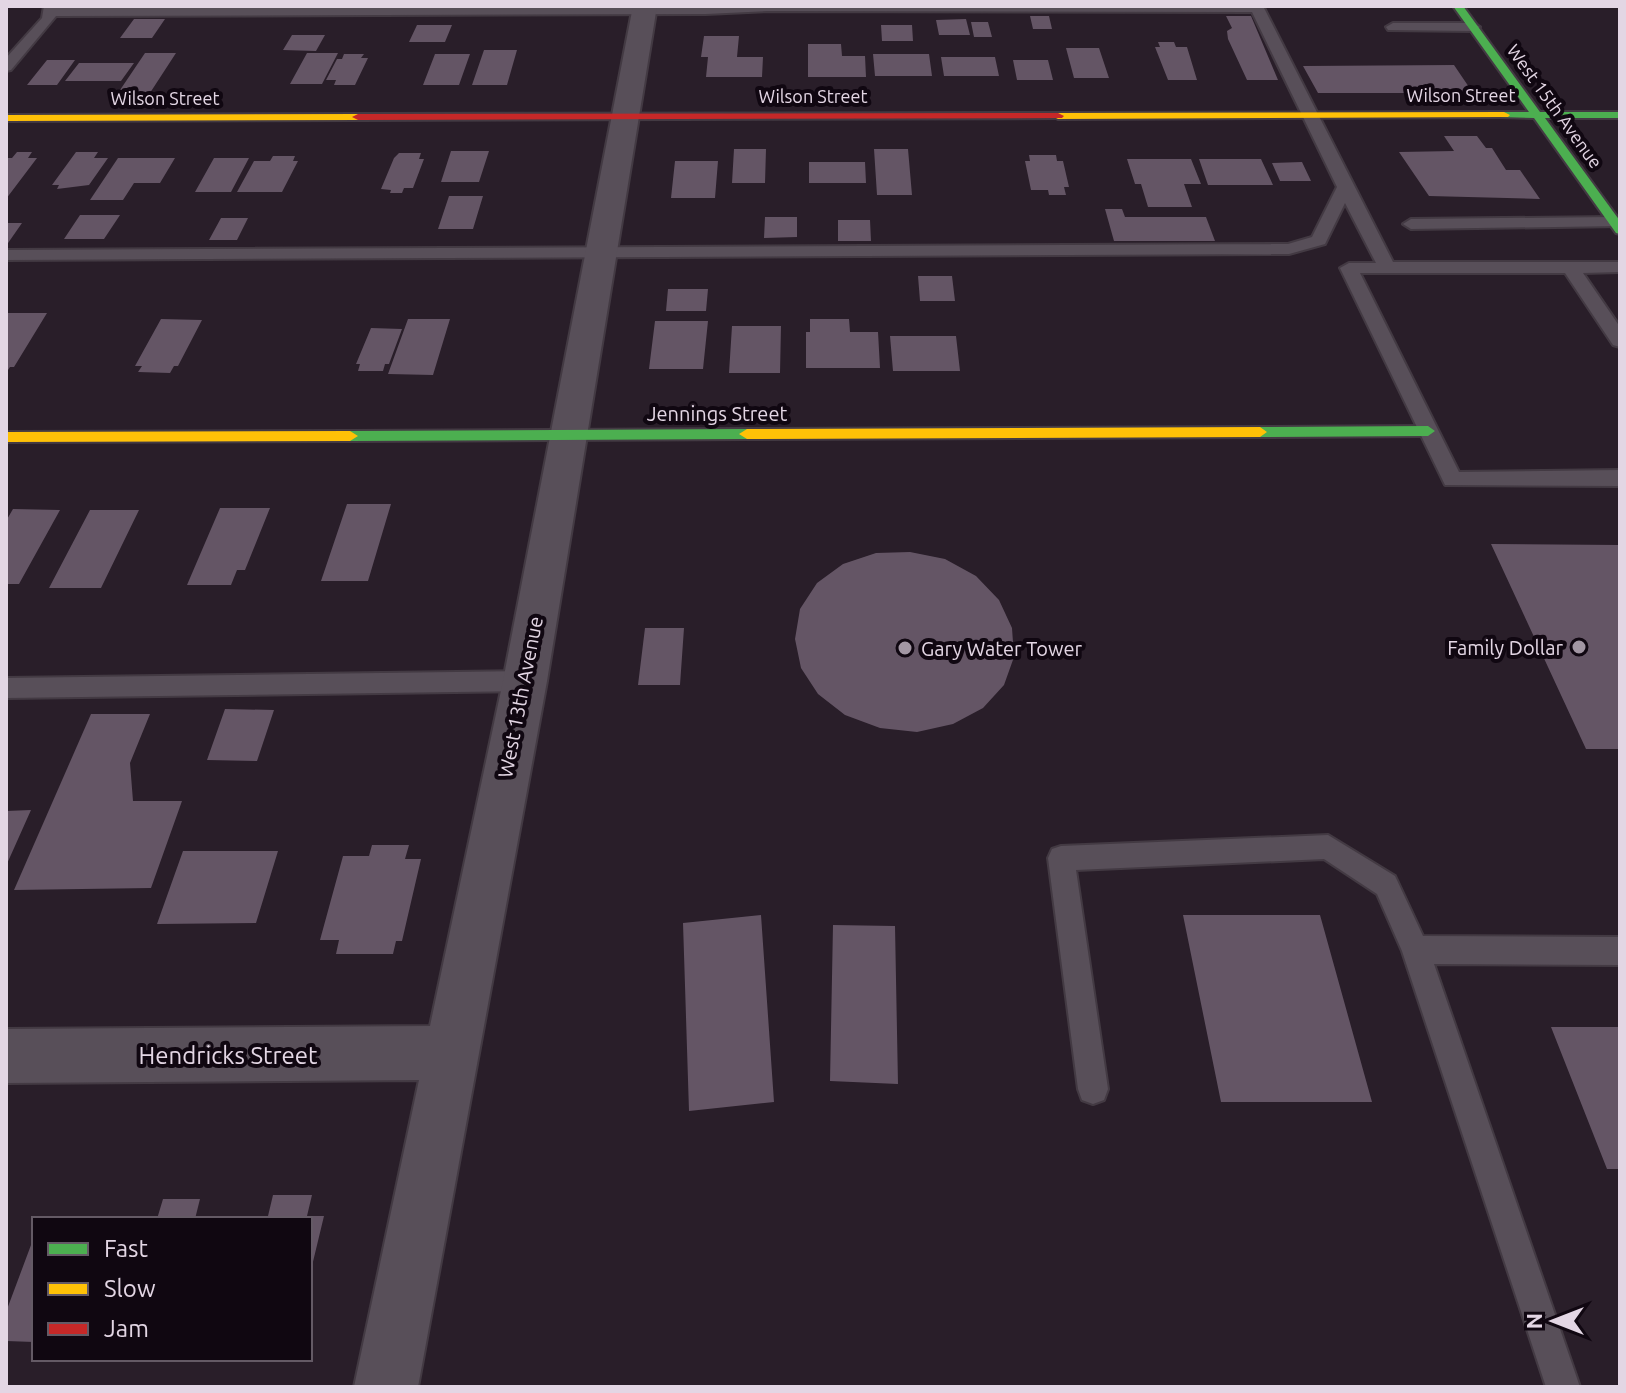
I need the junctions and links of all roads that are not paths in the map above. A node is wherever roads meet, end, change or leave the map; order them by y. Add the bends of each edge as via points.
1 (1458, 6) edge
2 (1257, 7) edge
3 (644, 8) edge
4 (51, 9) edge
5 (1393, 27) dead end
6 (1473, 27) junction
7 (6, 67) edge
8 (1312, 115) junction
9 (1537, 115) junction
10 (1620, 115) edge
11 (626, 117) junction
12 (6, 118) edge
13 (1345, 187) junction
14 (1411, 224) dead end
15 (1617, 226) edge
16 (601, 251) junction
17 (6, 255) edge
18 (1387, 267) junction
19 (1620, 267) edge
20 (1571, 268) junction
21 (1620, 341) edge
22 (1428, 431) junction
23 (567, 436) junction
24 (6, 437) edge
25 (1620, 478) edge
26 (525, 681) junction
27 (6, 688) edge
28 (1415, 950) junction
29 (1620, 951) edge
30 (449, 1053) junction
31 (6, 1056) edge
32 (1093, 1089) dead end
33 (386, 1387) edge
34 (1563, 1387) edge

1 - 6 street, West 15th Avenue
2 - 3 lane
2 - 8 lane
3 - 4 lane
3 - 11 street, West 13th Avenue
4 - 7 lane via 49,19
5 - 6 lane
6 - 9 street, West 15th Avenue
8 - 9 street, Wilson Street
8 - 11 street, Wilson Street
8 - 13 lane
9 - 10 street, Wilson Street
9 - 15 street, West 15th Avenue
11 - 12 street, Wilson Street
11 - 16 street, West 13th Avenue
13 - 16 lane via 1319,240 1271,251
13 - 18 lane
14 - 15 lane
16 - 17 lane
16 - 23 street, West 13th Avenue
18 - 20 lane
18 - 22 lane via 1349,268
19 - 20 lane
20 - 21 lane
22 - 23 street, Jennings Street
22 - 25 lane via 1452,480
23 - 24 street, Jennings Street
23 - 26 street, West 13th Avenue
26 - 27 lane
26 - 30 street, West 13th Avenue
28 - 29 lane
28 - 32 lane via 1386,885 1328,847 1061,858
28 - 34 lane
30 - 31 street, Hendricks Street
30 - 33 street, West 13th Avenue

